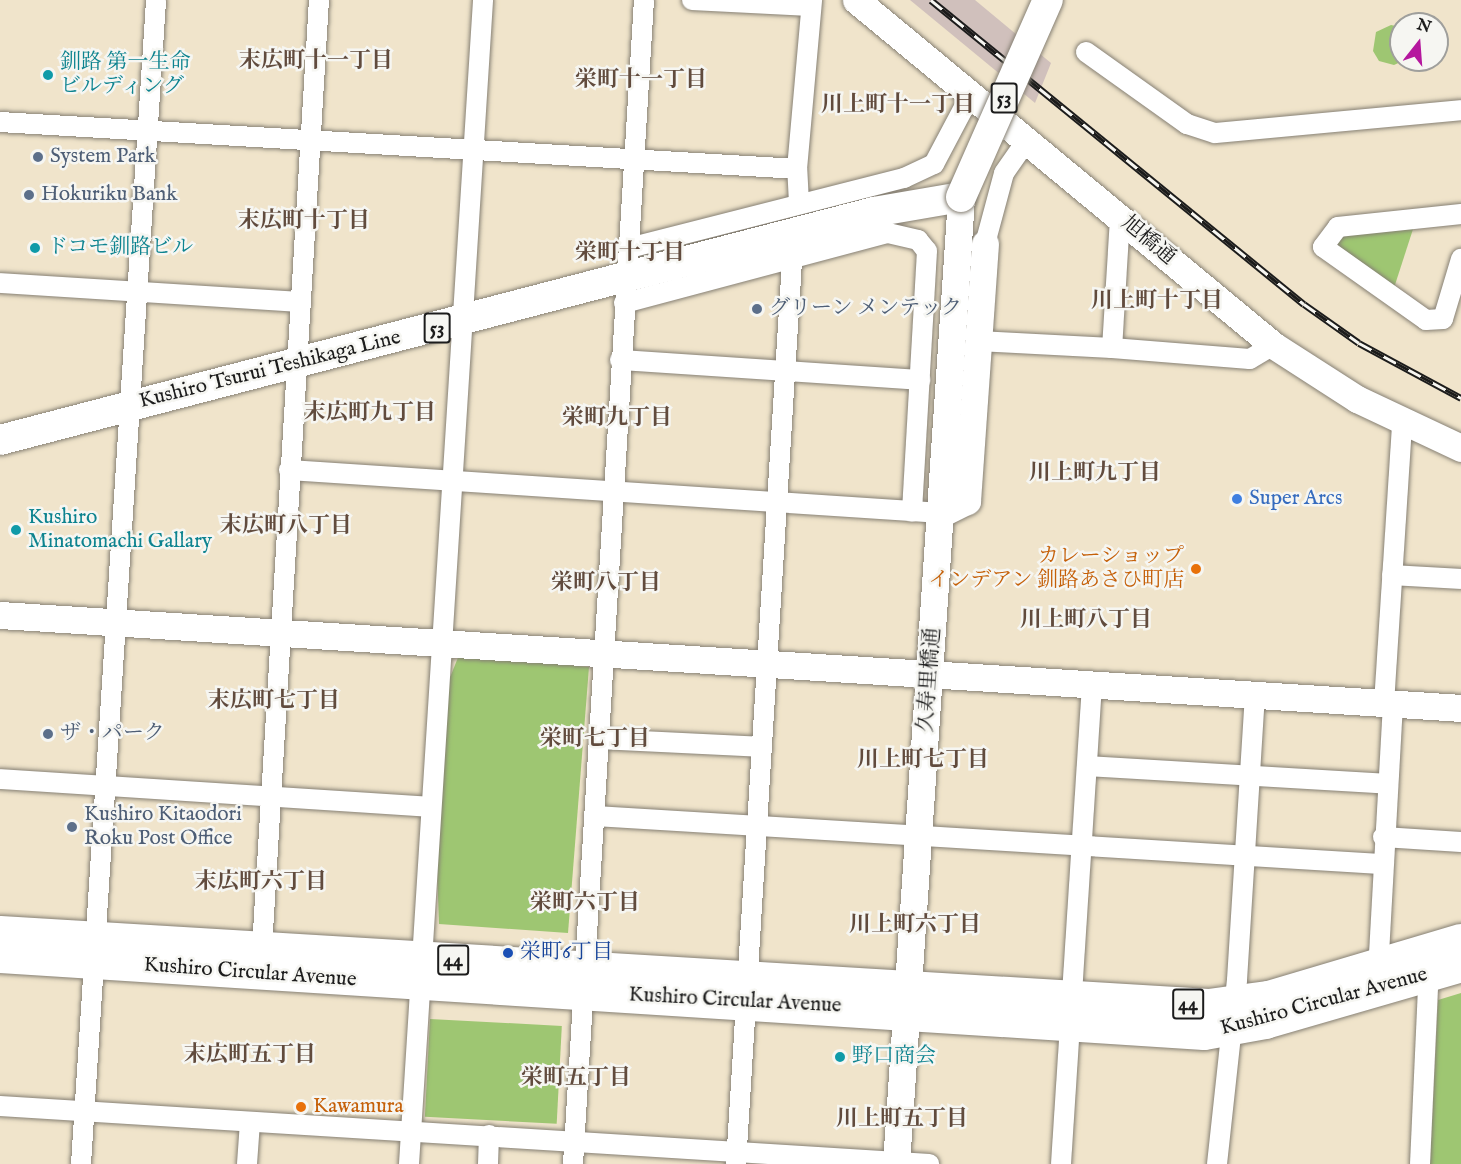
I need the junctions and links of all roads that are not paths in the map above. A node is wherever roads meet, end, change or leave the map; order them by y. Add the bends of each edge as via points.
1 (156, 0) edge
2 (319, 0) edge
3 (483, 0) edge
4 (644, 0) edge
5 (692, 0) edge
6 (856, 0) edge
7 (1048, 0) edge
8 (811, 3) edge
9 (1086, 52) dead end
10 (971, 94) junction
11 (1461, 110) edge
12 (0, 122) edge
13 (147, 129) junction
14 (310, 138) junction
15 (1027, 140) junction
16 (473, 150) junction
17 (632, 159) junction
18 (797, 169) junction
19 (961, 196) junction
20 (799, 203) junction
21 (1461, 214) edge
22 (1120, 218) junction
23 (985, 244) joint
24 (629, 248) junction
25 (1461, 259) edge
26 (792, 261) junction
27 (0, 283) edge
28 (625, 290) junction
29 (138, 292) junction
30 (298, 302) junction
31 (463, 321) junction
32 (978, 341) junction
33 (1273, 345) junction
34 (1112, 348) junction
35 (620, 360) junction
36 (295, 363) junction
37 (783, 372) junction
38 (920, 380) junction
39 (131, 406) junction
40 (1402, 422) junction
41 (0, 440) edge
42 (1461, 448) edge
43 (289, 470) junction
44 (452, 479) junction
45 (612, 491) junction
46 (776, 500) junction
47 (912, 512) junction
48 (942, 513) junction
49 (1392, 574) junction
50 (1461, 579) edge
51 (0, 615) edge
52 (116, 621) junction
53 (279, 630) junction
54 (442, 643) junction
55 (604, 651) junction
56 (765, 661) junction
57 (931, 674) junction
58 (1092, 684) junction
59 (1254, 696) junction
60 (1389, 705) junction
61 (1461, 708) edge
62 (599, 739) junction
63 (760, 747) junction
64 (1088, 766) junction
65 (1249, 778) junction
66 (0, 779) edge
67 (1387, 784) junction
68 (106, 786) junction
69 (272, 795) junction
70 (430, 807) junction
71 (595, 816) junction
72 (756, 826) junction
73 (918, 834) junction
74 (1383, 837) junction
75 (1461, 842) edge
76 (1083, 846) junction
77 (1244, 856) junction
78 (1381, 864) junction
79 (0, 932) edge
80 (1461, 940) edge
81 (262, 948) junction
82 (96, 950) junction
83 (0, 956) edge
84 (1430, 961) junction
85 (1461, 965) edge
86 (422, 971) junction
87 (1378, 976) junction
88 (584, 980) junction
89 (746, 990) junction
90 (905, 1000) junction
91 (1072, 1009) junction
92 (1231, 1018) junction
93 (0, 1106) edge
94 (84, 1113) junction
95 (250, 1122) junction
96 (412, 1130) junction
97 (489, 1135) junction
98 (575, 1140) junction
99 (736, 1157) edge
100 (896, 1163) edge
101 (81, 1164) edge
102 (247, 1164) edge
103 (409, 1164) edge
104 (488, 1164) edge
105 (573, 1164) edge
106 (929, 1164) edge
107 (1061, 1164) edge
108 (1217, 1164) edge
109 (1420, 1164) edge

1 - 13 street
2 - 14 street
3 - 16 street
4 - 17 street
5 - 8 street
6 - 10 street, 旭橋通
7 - 19 main road, 53, bridge
8 - 18 street
9 - 11 street via 1187,124 1215,133
10 - 15 street, 旭橋通
10 - 20 street via 934,164 904,178
12 - 13 street
13 - 14 street
13 - 29 street
14 - 16 street
14 - 30 street
15 - 22 street, 旭橋通
15 - 23 street via 1004,174
16 - 17 street
16 - 31 street
17 - 18 street
17 - 24 street
18 - 20 street
19 - 28 main road, Kushiro Tsurui Teshikaga Line / 53 via 874,212
19 - 48 street, 久寿里橋通
20 - 24 street
21 - 25 street via 1338,227 1323,247 1426,320 1443,319
22 - 33 street, 旭橋通
22 - 34 street
23 - 32 street
24 - 28 street
26 - 28 street
26 - 37 street
26 - 38 street via 888,233 918,240 927,251
27 - 29 street
28 - 31 main road, Kushiro Tsurui Teshikaga Line / 53
28 - 35 street
29 - 30 street
29 - 39 street
30 - 36 street
31 - 36 main road, Kushiro Tsurui Teshikaga Line / 53
31 - 44 street
32 - 34 street
32 - 48 street via 967,501
33 - 34 street via 1251,359
33 - 40 street, 旭橋通
35 - 37 street
35 - 45 street
36 - 39 main road, Kushiro Tsurui Teshikaga Line / 53
36 - 43 street
37 - 38 street
37 - 46 street
38 - 47 street
39 - 41 main road, Kushiro Tsurui Teshikaga Line / 53
39 - 52 street
40 - 42 street, 旭橋通
40 - 49 street
43 - 44 street
43 - 53 street
44 - 45 street
44 - 54 street
45 - 46 street
45 - 55 street
46 - 47 street
46 - 56 street
47 - 48 street
48 - 57 street, 久寿里橋通
49 - 50 street
49 - 60 street
51 - 52 street
52 - 53 street
52 - 68 street
53 - 54 street
53 - 69 street
54 - 55 street
54 - 70 street
55 - 56 street
55 - 62 street
56 - 57 street
56 - 63 street
57 - 58 street
57 - 73 street, 久寿里橋通
58 - 59 street
58 - 64 street
59 - 60 street
59 - 65 street
60 - 61 street
60 - 67 street
62 - 63 street
62 - 71 street
63 - 72 street
64 - 65 street
64 - 76 street
65 - 67 street
65 - 77 street
66 - 68 street
67 - 74 street
68 - 69 street
68 - 82 street
69 - 70 street
69 - 81 street
70 - 86 street
71 - 72 street
71 - 88 street
72 - 73 street
72 - 89 street
73 - 76 street
73 - 90 street, 久寿里橋通
74 - 75 street
74 - 78 street
76 - 77 street
76 - 91 street
77 - 78 street
77 - 92 street
78 - 87 street
79 - 82 highway, Kushiro Circular Avenue / 44
80 - 84 highway, Kushiro Circular Avenue / 44
81 - 82 highway, Kushiro Circular Avenue / 44
81 - 86 highway, Kushiro Circular Avenue / 44
82 - 83 highway, Kushiro Circular Avenue / 44
82 - 86 highway, Kushiro Circular Avenue / 44
82 - 94 street
84 - 85 highway, Kushiro Circular Avenue / 44
84 - 87 highway, Kushiro Circular Avenue / 44
84 - 109 street
86 - 88 highway, Kushiro Circular Avenue / 44
86 - 96 street
87 - 92 highway, Kushiro Circular Avenue / 44
88 - 89 highway, Kushiro Circular Avenue / 44
88 - 98 street
89 - 90 highway, Kushiro Circular Avenue / 44
89 - 99 street
90 - 91 highway, Kushiro Circular Avenue / 44
90 - 100 street, 久寿里橋通
91 - 92 highway, Kushiro Circular Avenue / 44
91 - 107 street
92 - 108 street
93 - 94 street
94 - 95 street
94 - 101 street
95 - 96 street
95 - 102 street
96 - 97 street
96 - 103 street
97 - 98 street
97 - 104 street
98 - 99 street
98 - 105 street
99 - 100 street
100 - 106 street

